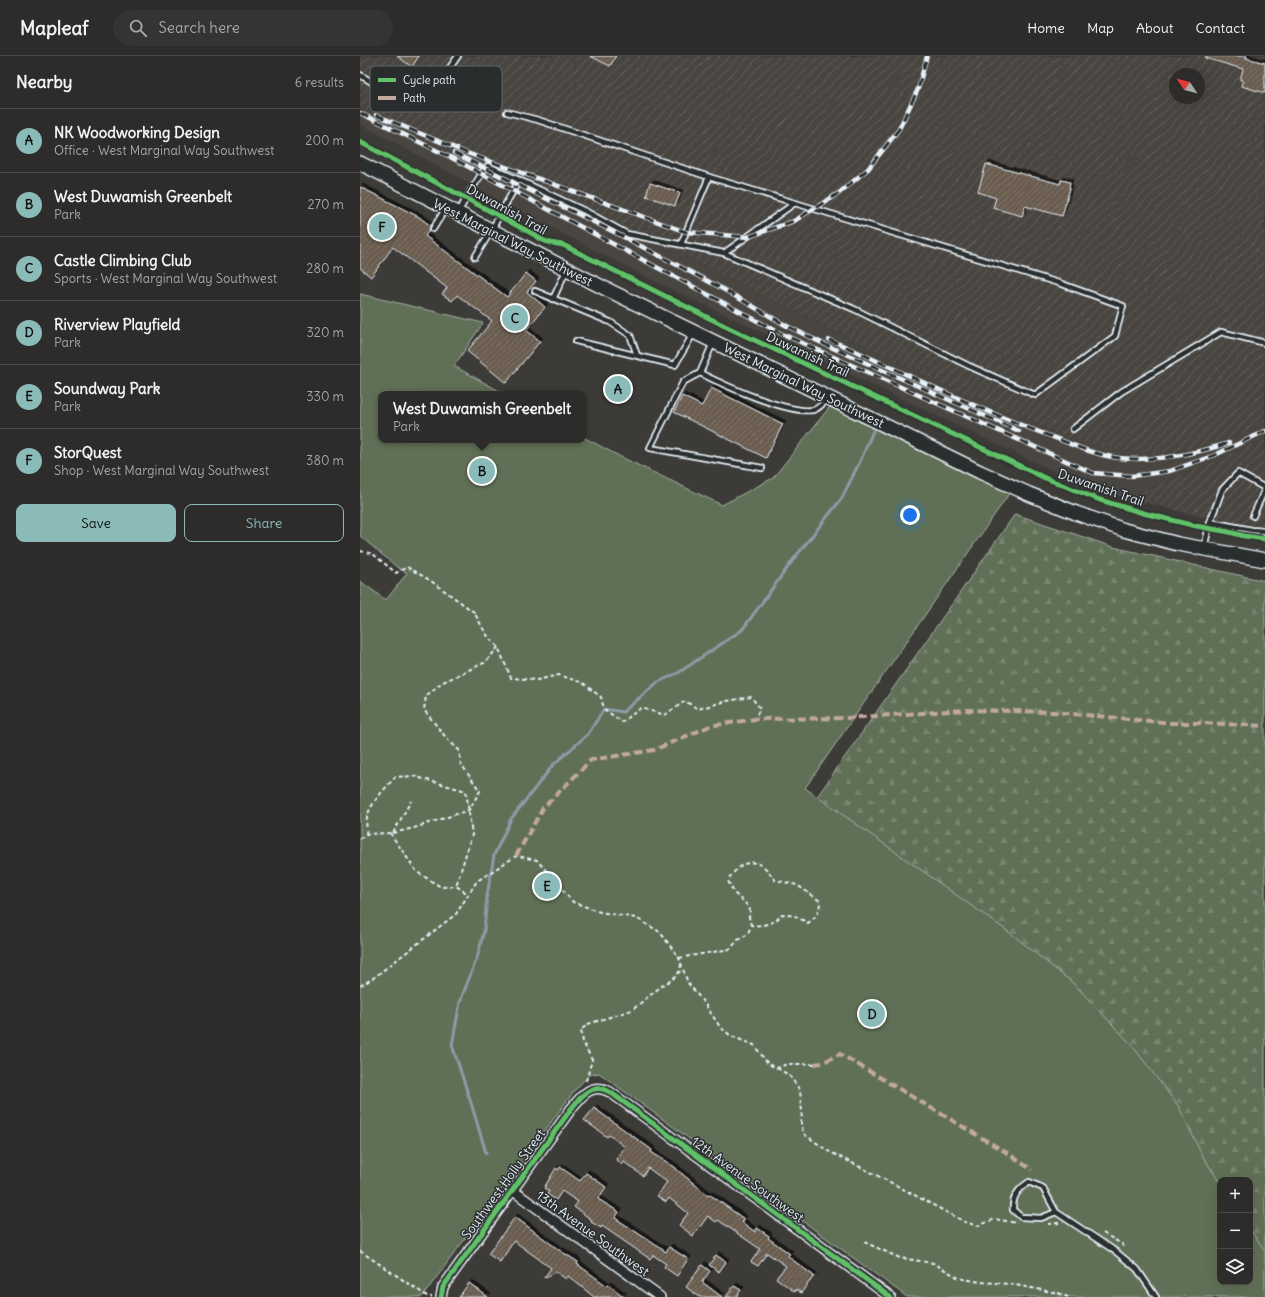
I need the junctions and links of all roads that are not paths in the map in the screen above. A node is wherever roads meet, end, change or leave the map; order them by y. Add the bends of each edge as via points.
1 (458, 56) edge
2 (451, 66) edge
3 (360, 75) edge
4 (370, 81) edge
5 (507, 112) dead end
6 (360, 163) edge
7 (709, 177) junction
8 (519, 180) junction
9 (795, 202) junction
10 (452, 211) junction
11 (432, 229) dead end
12 (491, 231) junction
13 (681, 244) junction
14 (724, 253) junction
15 (474, 256) dead end
16 (567, 269) junction
17 (535, 291) dead end
18 (553, 299) junction
19 (694, 332) junction
20 (576, 341) dead end
21 (713, 341) junction
22 (1265, 343) edge
23 (636, 355) junction
24 (700, 372) junction
25 (830, 398) junction
26 (1073, 429) dead end
27 (762, 468) dead end
28 (1265, 489) edge
29 (1253, 516) dead end
30 (1210, 522) junction
31 (1265, 531) edge
32 (1204, 549) junction
33 (1265, 560) edge
34 (590, 1090) joint
35 (512, 1190) junction
36 (1056, 1212) junction
37 (441, 1297) edge
38 (660, 1297) edge
39 (890, 1297) edge
40 (1156, 1297) edge

1 - 2 lane
3 - 4 lane
5 - 7 lane
6 - 10 main road, West Marginal Way Southwest
7 - 9 lane
7 - 13 lane
8 - 10 lane via 488,166
8 - 12 lane
8 - 13 lane via 627,234
9 - 14 lane
9 - 14 lane via 1062,284 1123,306 1115,336 1035,395 969,366 854,309
10 - 11 lane
10 - 12 main road, West Marginal Way Southwest
12 - 15 lane
12 - 16 main road, West Marginal Way Southwest
13 - 14 lane
16 - 18 lane
16 - 19 main road, West Marginal Way Southwest
17 - 18 lane
18 - 23 lane via 610,322 630,335
19 - 21 main road, West Marginal Way Southwest
19 - 23 lane via 675,365
20 - 23 lane
21 - 24 lane
21 - 25 main road, West Marginal Way Southwest
22 - 26 lane via 1221,332 1121,392
24 - 25 lane via 772,404 798,410 814,410
24 - 27 lane via 683,382 650,448
25 - 32 main road, West Marginal Way Southwest via 1029,494 1076,513 1124,530
28 - 29 lane
28 - 30 lane via 1238,473 1222,490
30 - 31 lane
30 - 32 lane
32 - 33 main road, West Marginal Way Southwest
34 - 35 street, Southwest Holly Street via 571,1108
34 - 39 street, 12th Avenue Southwest via 599,1087 610,1092
35 - 37 street, Southwest Holly Street via 443,1287
35 - 38 street, 13th Avenue Southwest
36 - 36 lane via 1043,1188 1029,1182 1020,1188 1012,1203 1013,1210 1021,1217 1041,1218
36 - 40 lane via 1115,1251 1136,1269

